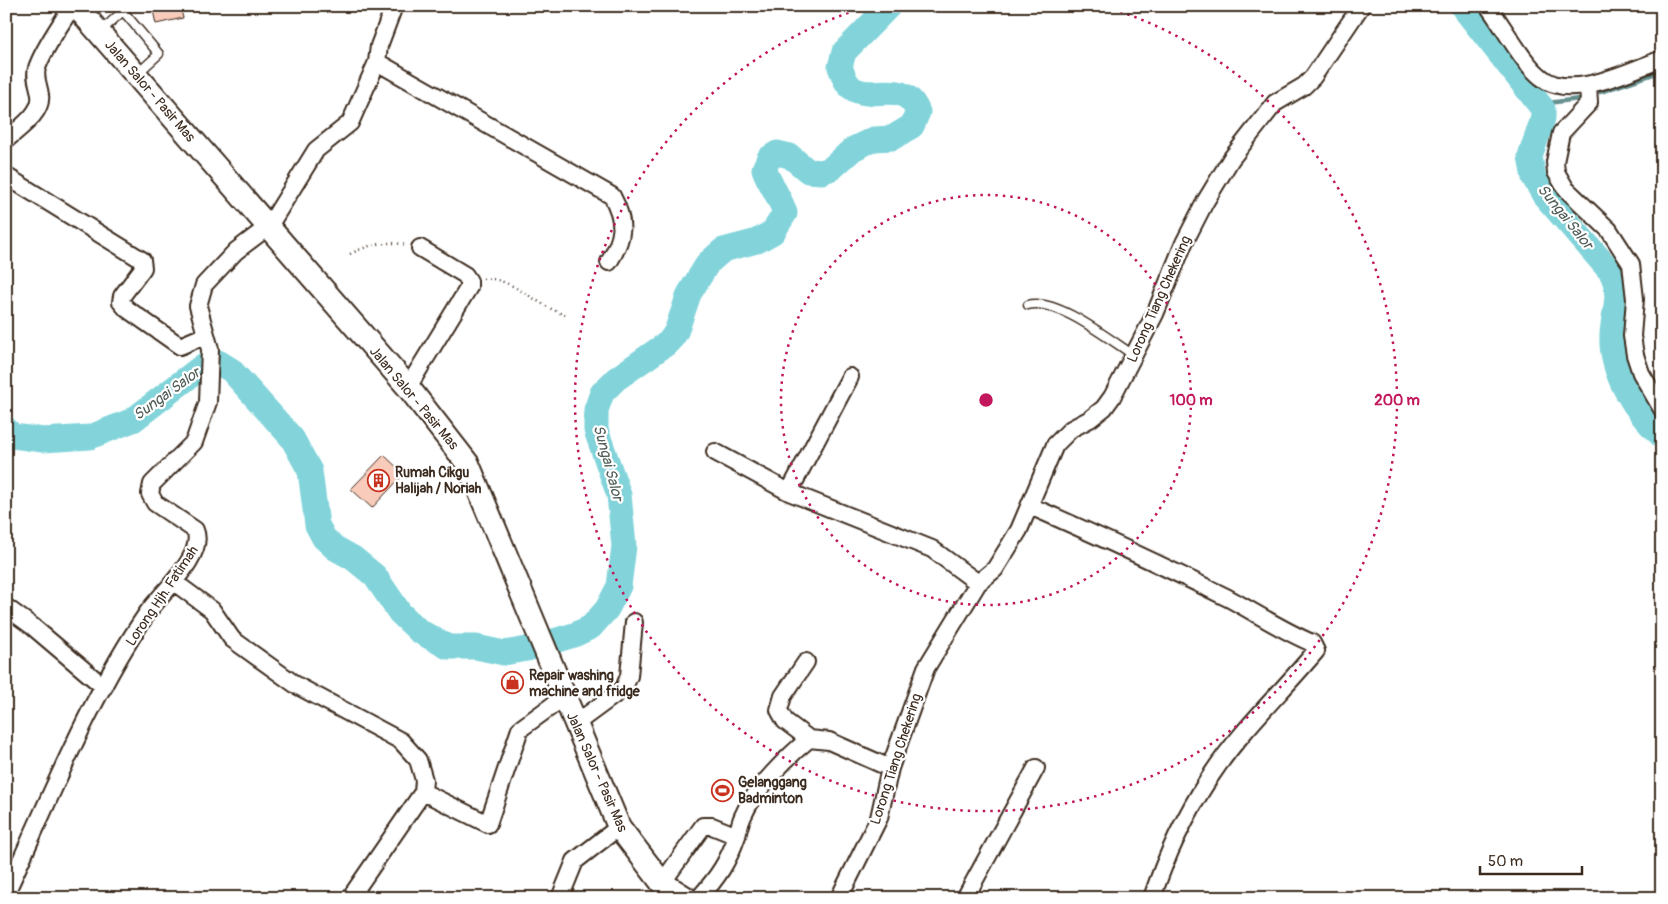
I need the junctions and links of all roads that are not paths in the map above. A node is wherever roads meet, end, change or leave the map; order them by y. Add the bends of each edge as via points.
1 (72, 6) edge
2 (76, 6) edge
3 (394, 6) edge
4 (1361, 6) edge
5 (1488, 6) edge
6 (99, 33) junction
7 (1662, 59) edge
8 (377, 62) junction
9 (136, 75) junction
10 (1588, 85) junction
11 (6, 140) edge
12 (6, 176) edge
13 (268, 226) junction
14 (420, 248) road end
15 (608, 262) dead end
16 (1028, 305) dead end
17 (208, 342) junction
18 (1134, 356) junction
19 (850, 377) dead end
20 (408, 387) junction
21 (1662, 409) edge
22 (715, 452) dead end
23 (789, 492) junction
24 (1030, 506) junction
25 (174, 582) junction
26 (978, 583) junction
27 (6, 607) edge
28 (634, 622) dead end
29 (806, 662) dead end
30 (104, 687) junction
31 (564, 697) junction
32 (575, 724) junction
33 (809, 739) junction
34 (890, 768) junction
35 (1036, 768) dead end
36 (422, 792) junction
37 (619, 827) junction
38 (737, 836) junction
39 (662, 883) junction
40 (6, 893) edge
41 (350, 898) edge
42 (560, 898) edge
43 (686, 898) edge
44 (699, 898) edge
45 (839, 898) edge
46 (965, 898) edge
47 (1152, 898) edge

1 - 11 street via 38,65 36,79 41,97 38,106 32,117
2 - 6 main road, Jalan Salor - Pasir Mas
3 - 8 street, Lorong Hjh. Fatimah via 379,46
4 - 18 street, Lorong Tiang Chekering via 1313,77 1275,103 1232,159 1184,243
5 - 10 street via 1540,77 1561,87
6 - 9 main road, Jalan Salor - Pasir Mas
6 - 9 lane via 123,12 160,54
7 - 10 street
8 - 13 street, Lorong Hjh. Fatimah via 350,123 316,150
8 - 15 street via 612,196 620,212 622,228 618,248
9 - 13 main road, Jalan Salor - Pasir Mas
10 - 21 street via 1589,103 1561,133 1556,172 1566,189 1609,230 1631,264 1635,298 1632,336 1635,355 1641,373
12 - 17 street via 142,260 143,268 122,296 121,302 127,309 180,346
13 - 17 street, Lorong Hjh. Fatimah via 230,257 204,285 198,306
13 - 20 main road, Jalan Salor - Pasir Mas
14 - 20 street via 465,275 469,287
16 - 18 lane via 1038,302 1058,308
17 - 25 street, Lorong Hjh. Fatimah via 208,402 194,442 152,484 150,494 154,502 195,530 198,538 198,546
18 - 24 street, Lorong Tiang Chekering via 1104,408 1072,429 1055,445
19 - 23 street
20 - 31 main road, Jalan Salor - Pasir Mas via 468,464
22 - 23 street
23 - 26 street via 932,549
24 - 26 street, Lorong Tiang Chekering via 994,569
24 - 47 street via 1090,531 1263,616 1312,643 1316,651 1287,681 1210,777 1180,831
25 - 30 street, Lorong Hjh. Fatimah via 147,612
25 - 36 street via 212,610 232,639 296,685 401,741 418,760 424,780
26 - 34 street, Lorong Tiang Chekering via 926,668
27 - 30 street
28 - 32 street via 629,676 624,688
29 - 33 street via 783,696 778,710 785,720
30 - 40 street, Lorong Hjh. Fatimah
31 - 32 main road, Jalan Salor - Pasir Mas
31 - 36 street via 520,729 488,824
32 - 37 main road, Jalan Salor - Pasir Mas
33 - 34 street via 829,741
33 - 38 street via 761,789 744,814
34 - 45 street, Lorong Tiang Chekering via 879,818
35 - 46 street
36 - 41 street
37 - 39 main road, Jalan Salor - Pasir Mas
37 - 42 street via 575,861
38 - 39 street via 703,826
38 - 44 street via 720,875
39 - 43 main road, Jalan Salor - Pasir Mas

